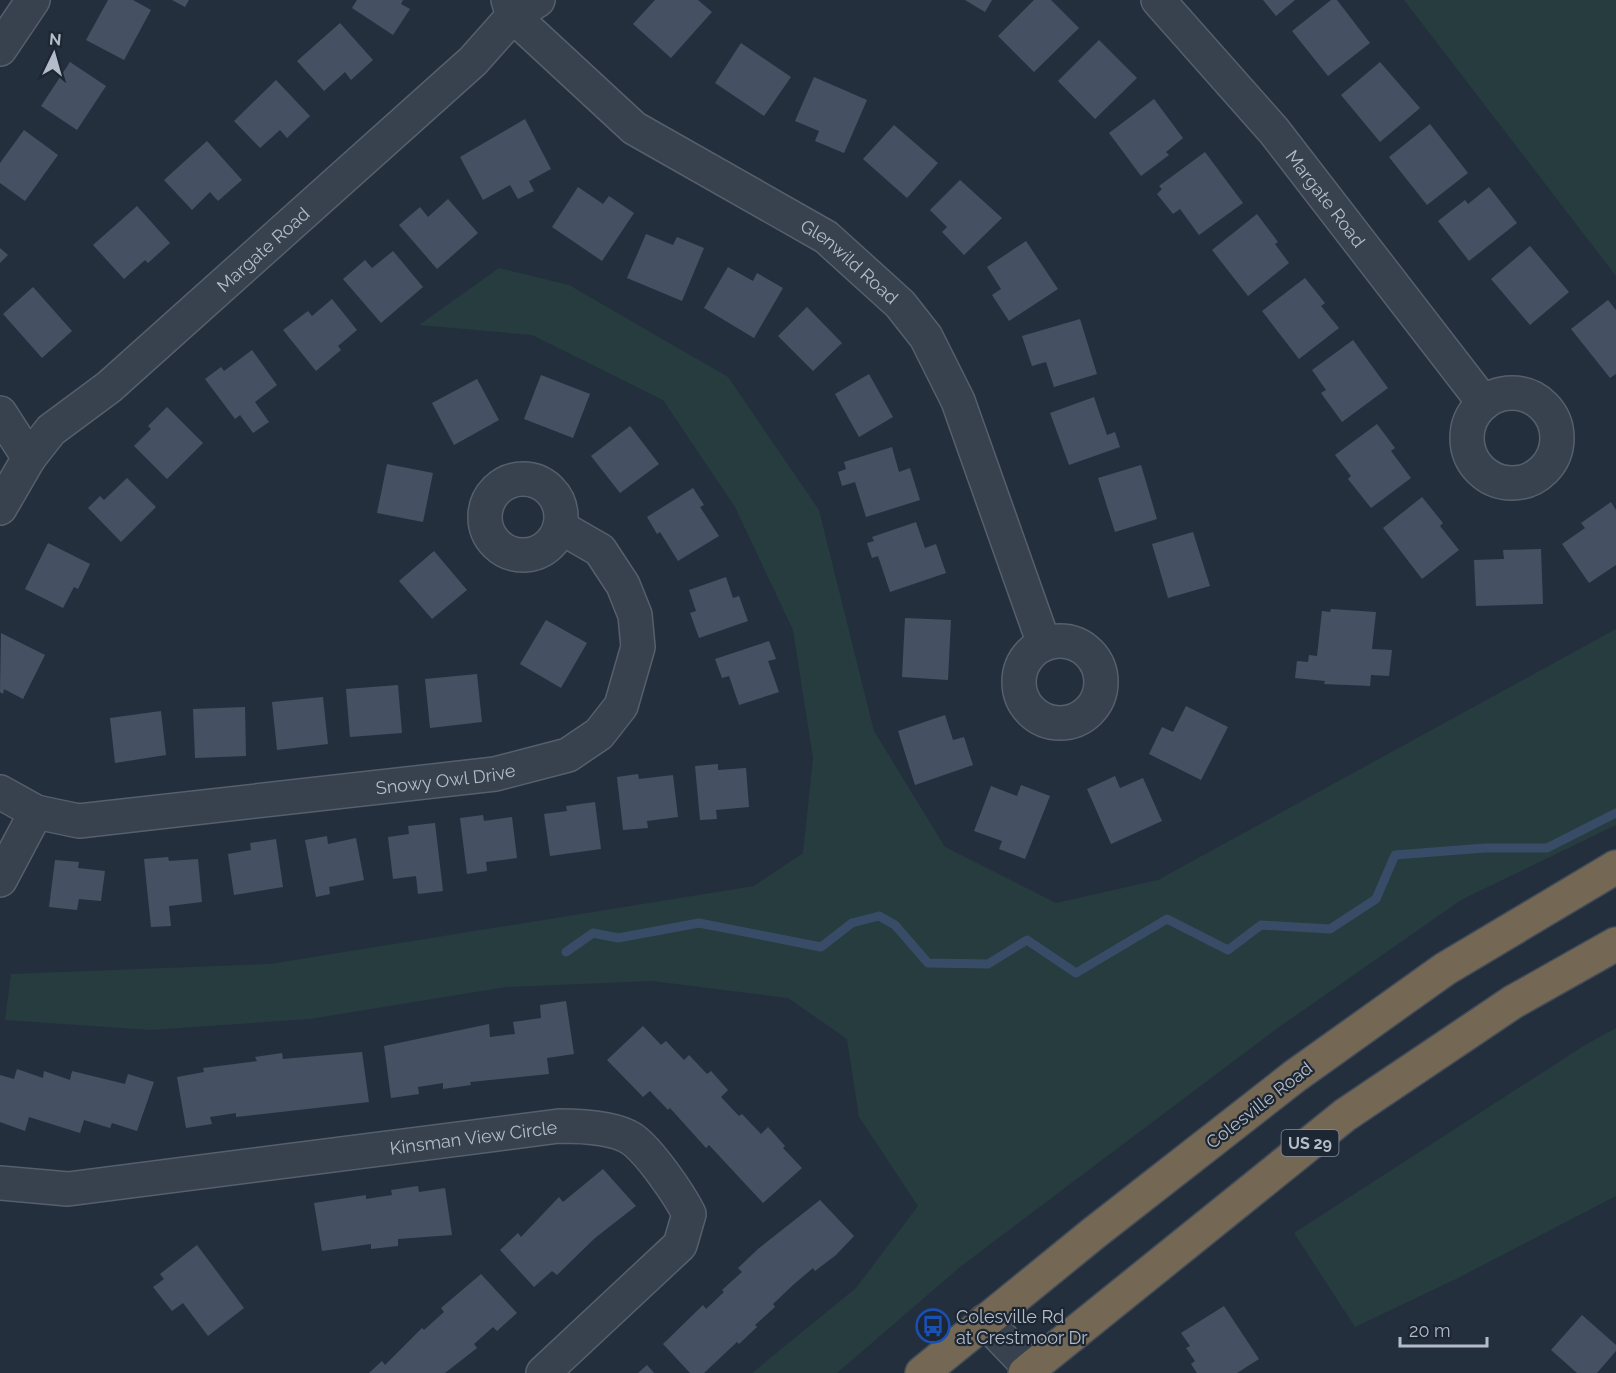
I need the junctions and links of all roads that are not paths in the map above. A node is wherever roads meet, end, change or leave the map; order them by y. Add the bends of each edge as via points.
1 (33, 0) edge
2 (1158, 0) edge
3 (520, 5) edge
4 (0, 49) edge
5 (1484, 403) dead end
6 (0, 413) edge
7 (29, 458) junction
8 (0, 508) edge
9 (560, 527) dead end
10 (1044, 644) dead end
11 (0, 792) edge
12 (36, 812) junction
13 (1616, 867) edge
14 (0, 880) edge
15 (1616, 944) edge
16 (0, 1183) edge
17 (986, 1321) junction
18 (1030, 1371) edge
19 (543, 1373) edge
20 (922, 1373) edge

1 - 4 street
2 - 5 street, Margate Road via 1274,131
3 - 7 street, Margate Road via 473,60 110,387 51,430
3 - 10 street, Glenwild Road via 634,128 826,237 900,304 926,337 958,401
6 - 7 street
7 - 8 street, Margate Road
9 - 12 street, Snowy Owl Drive via 600,550 623,585 635,615 638,647 621,706 599,734 568,755 495,774 219,807 79,821
11 - 12 street
12 - 14 street
13 - 17 highway, Colesville Road via 1445,969 1304,1069
15 - 18 highway, US 29 via 1513,1002 1345,1115
16 - 19 street, Kinsman View Circle via 68,1189 559,1126 593,1127 632,1139 676,1190 689,1214 680,1245
17 - 18 street
17 - 20 highway, Colesville Road

